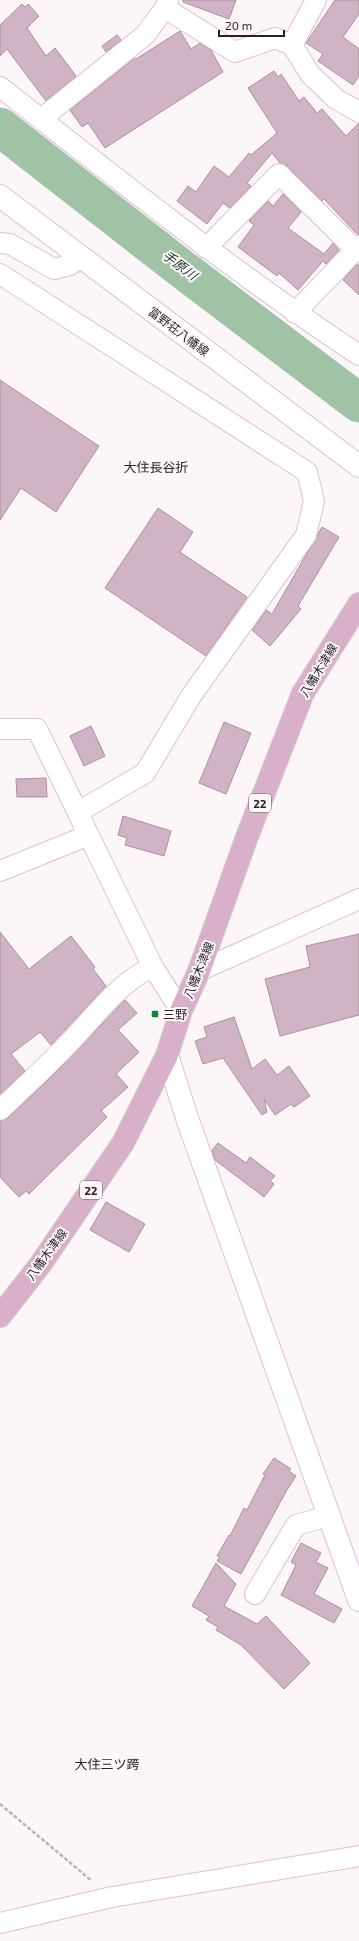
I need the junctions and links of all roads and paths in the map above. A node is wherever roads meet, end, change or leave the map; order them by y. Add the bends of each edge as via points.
1 (316, 0) edge
2 (166, 4) edge
3 (292, 45) junction
4 (0, 87) edge
5 (359, 112) edge
6 (41, 119) junction
7 (0, 196) edge
8 (0, 243) edge
9 (206, 248) junction
10 (357, 248) edge
11 (81, 257) junction
12 (0, 274) edge
13 (295, 313) junction
14 (359, 355) edge
15 (359, 466) edge
16 (359, 604) edge
17 (0, 729) edge
18 (78, 812) junction
19 (89, 835) junction
20 (0, 871) edge
21 (359, 899) edge
22 (153, 967) junction
23 (199, 971) junction
24 (180, 1011) junction
25 (167, 1055) junction
26 (0, 1110) edge
27 (0, 1316) edge
28 (329, 1516) junction
29 (255, 1594) dead end
30 (359, 1600) edge
31 (0, 1804) edge
32 (359, 1856) edge
33 (112, 1897) junction
34 (0, 1923) edge

1 - 3 street
2 - 3 street via 235,52 275,38
2 - 6 street via 145,35
3 - 5 street via 310,74 336,99
4 - 6 street
6 - 9 street
7 - 11 street, 富野荘八幡線
8 - 11 street via 10,244 54,269 70,265
9 - 10 street via 279,174
9 - 13 street
10 - 13 street
11 - 15 street, 富野荘八幡線
12 - 18 street via 307,472 314,501 306,535 191,696 146,773
13 - 14 street
16 - 23 main road, 八幡木津線 / 22 via 303,693 248,834
17 - 18 street via 38,729
18 - 19 street
19 - 20 street
19 - 22 street
21 - 23 street
22 - 24 street
22 - 26 street via 126,983 68,1045
23 - 24 main road, 八幡木津線 / 22
24 - 25 main road, 八幡木津線 / 22
25 - 27 main road, 八幡木津線 / 22 via 123,1143 40,1265
25 - 28 street via 187,1118
28 - 29 street via 296,1525
28 - 30 street
31 - 33 path
32 - 33 street
33 - 34 street

